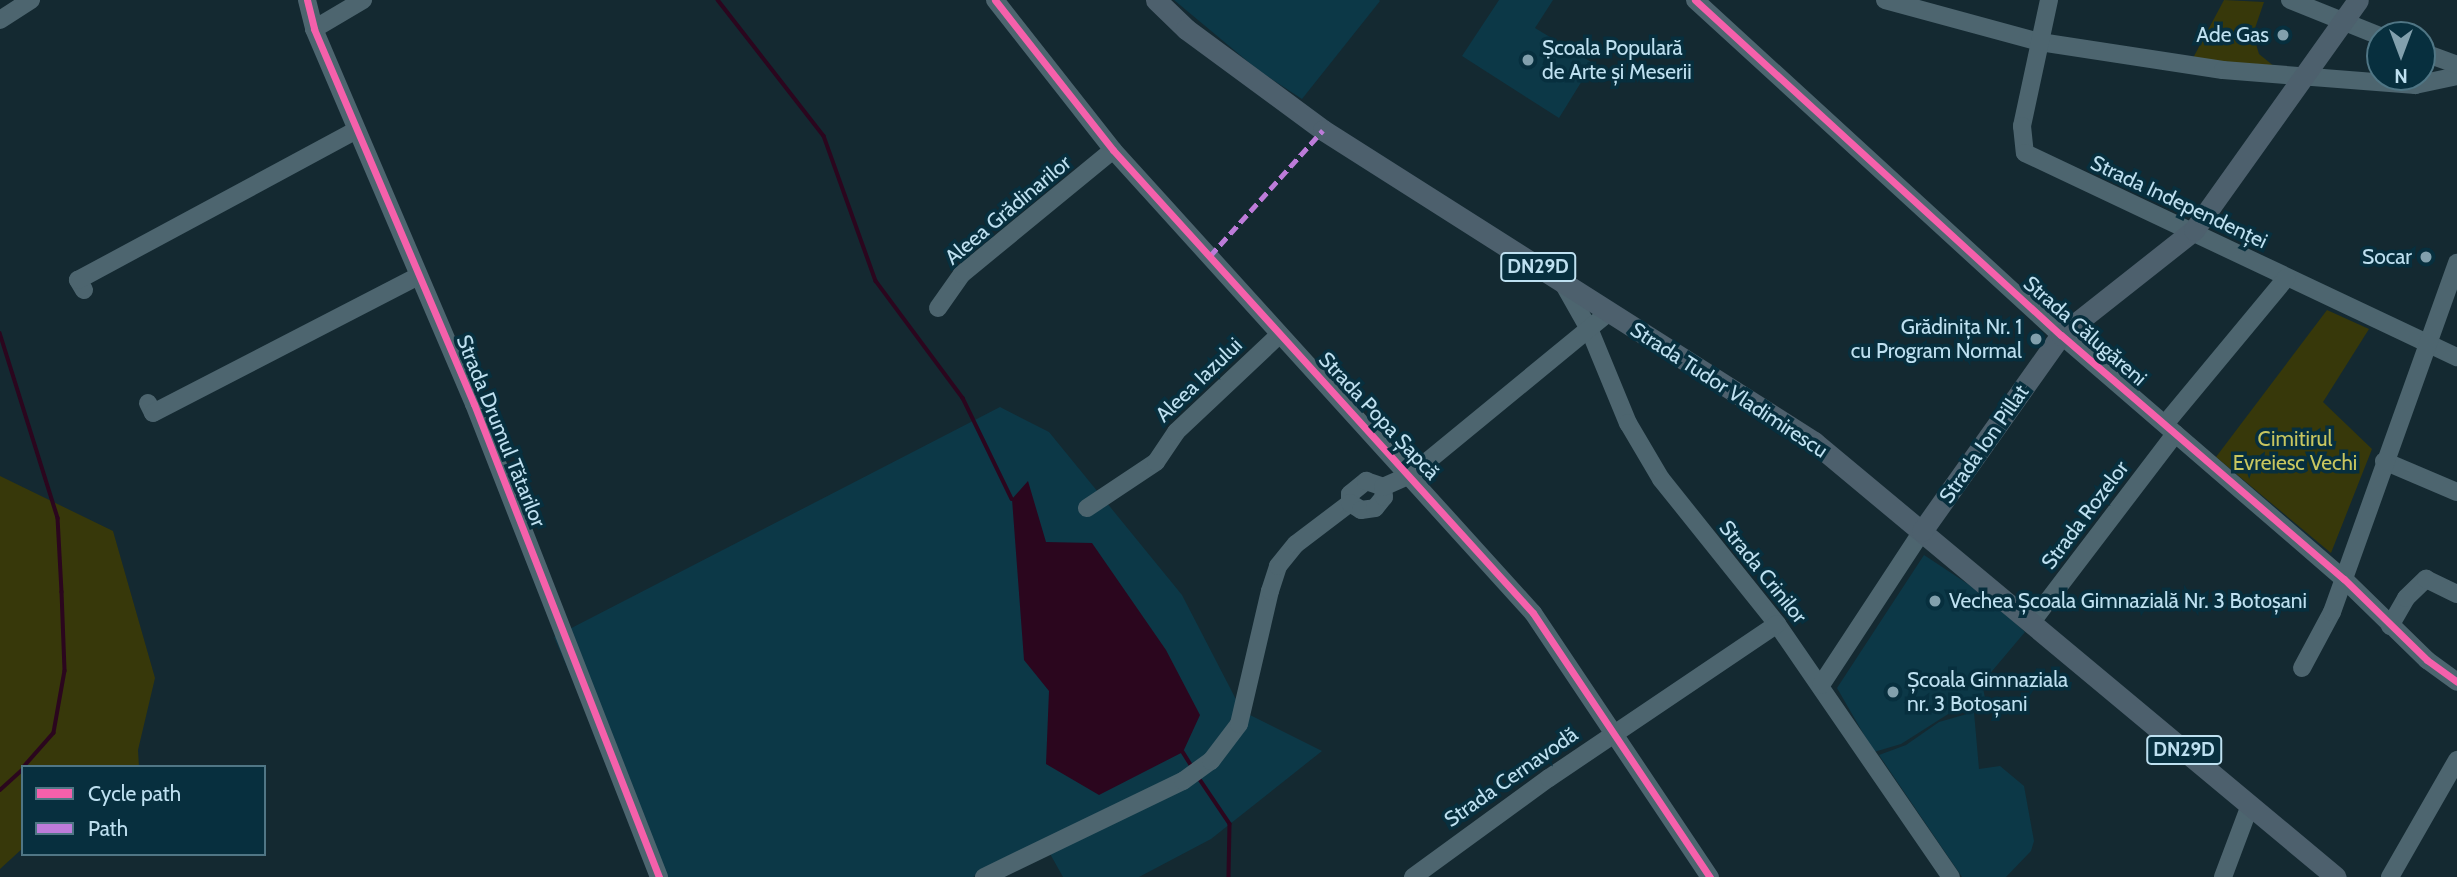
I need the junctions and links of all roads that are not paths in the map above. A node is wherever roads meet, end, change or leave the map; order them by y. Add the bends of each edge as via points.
1 (31, 0) edge
2 (307, 0) edge
3 (363, 0) edge
4 (995, 0) edge
5 (1156, 0) edge
6 (1695, 0) edge
7 (1885, 0) edge
8 (2049, 0) edge
9 (2290, 0) edge
10 (2358, 0) edge
11 (0, 20) edge
12 (2343, 21) junction
13 (314, 29) junction
14 (2366, 30) edge
15 (2039, 42) junction
16 (2436, 57) edge
17 (2457, 65) edge
18 (2457, 76) edge
19 (2304, 78) junction
20 (356, 130) junction
21 (1113, 150) junction
22 (2193, 230) junction
23 (2457, 263) edge
24 (417, 277) junction
25 (2286, 278) junction
26 (1563, 283) junction
27 (84, 290) dead end
28 (938, 308) dead end
29 (1609, 312) junction
30 (1590, 331) junction
31 (1279, 335) junction
32 (2061, 335) junction
33 (2426, 342) junction
34 (2457, 357) edge
35 (148, 403) dead end
36 (2170, 429) junction
37 (2384, 461) junction
38 (1412, 474) junction
39 (2457, 492) edge
40 (1087, 508) dead end
41 (1922, 531) junction
42 (2344, 579) junction
43 (2457, 594) edge
44 (2031, 623) junction
45 (1776, 624) junction
46 (2390, 626) junction
47 (2302, 668) dead end
48 (2457, 681) edge
49 (1821, 685) junction
50 (1617, 733) junction
51 (2457, 760) edge
52 (2249, 805) junction
53 (659, 877) edge
54 (984, 877) edge
55 (1413, 877) edge
56 (1710, 877) edge
57 (1951, 877) edge
58 (2223, 877) edge
59 (2336, 877) edge
60 (2390, 877) edge

1 - 11 street
2 - 13 street, Strada Drumul Tătarilor
3 - 13 street
4 - 21 street, Strada Popa Șapcă
5 - 26 main road, Strada Tudor Vladimirescu / DN29D via 1272,95
6 - 32 street, Strada Călugăreni
7 - 15 street
8 - 15 street, Strada Independenței
9 - 12 street
10 - 12 main road, Strada Ion Pillat
12 - 14 street
12 - 19 main road, Strada Ion Pillat
13 - 20 street, Strada Drumul Tătarilor
15 - 19 street
15 - 22 street, Strada Independenței via 2022,126 2025,153
16 - 17 street
18 - 19 street via 2415,85
19 - 22 main road, Strada Ion Pillat
20 - 24 street, Strada Drumul Tătarilor
20 - 27 street via 78,280
21 - 28 street, Aleea Grădinarilor via 962,274
21 - 31 street, Strada Popa Șapcă
22 - 25 street, Strada Independenței
22 - 32 main road, Strada Ion Pillat
23 - 33 street
24 - 35 street via 153,413
24 - 53 street, Strada Drumul Tătarilor via 474,404
25 - 33 street, Strada Independenței
25 - 36 street, Strada Rozelor
26 - 29 main road, Strada Tudor Vladimirescu / DN29D
26 - 30 street, Strada Crinilor
29 - 30 street
29 - 41 main road, Strada Tudor Vladimirescu / DN29D via 1814,442
30 - 38 street
30 - 45 street, Strada Crinilor via 1611,389 1661,479
31 - 38 street, Strada Popa Șapcă
31 - 40 street, Aleea Iazului via 1176,432 1156,463
32 - 36 street, Strada Călugăreni
32 - 41 main road, Strada Ion Pillat
33 - 34 street, Strada Independenței
33 - 37 street
36 - 42 street, Strada Călugăreni
36 - 44 street, Strada Rozelor
37 - 39 street
37 - 42 street
38 - 50 street, Strada Popa Șapcă via 1533,613
38 - 54 street via 1383,487 1384,497 1376,508 1361,510 1350,503 1296,544 1278,566 1239,724 1211,761 1183,780
41 - 44 main road, Strada Tudor Vladimirescu / DN29D
41 - 49 street, Strada Ion Pillat
42 - 46 street, Strada Călugăreni
42 - 47 street
43 - 46 street via 2426,579 2406,598
44 - 52 main road, Strada Tudor Vladimirescu / DN29D
45 - 49 street, Strada Crinilor
45 - 50 street, Strada Cernavodă
46 - 48 street, Strada Călugăreni
49 - 57 street, Strada Crinilor
50 - 55 street, Strada Cernavodă
50 - 56 street, Strada Popa Șapcă
51 - 60 street
52 - 58 street
52 - 59 main road, Strada Tudor Vladimirescu / DN29D

